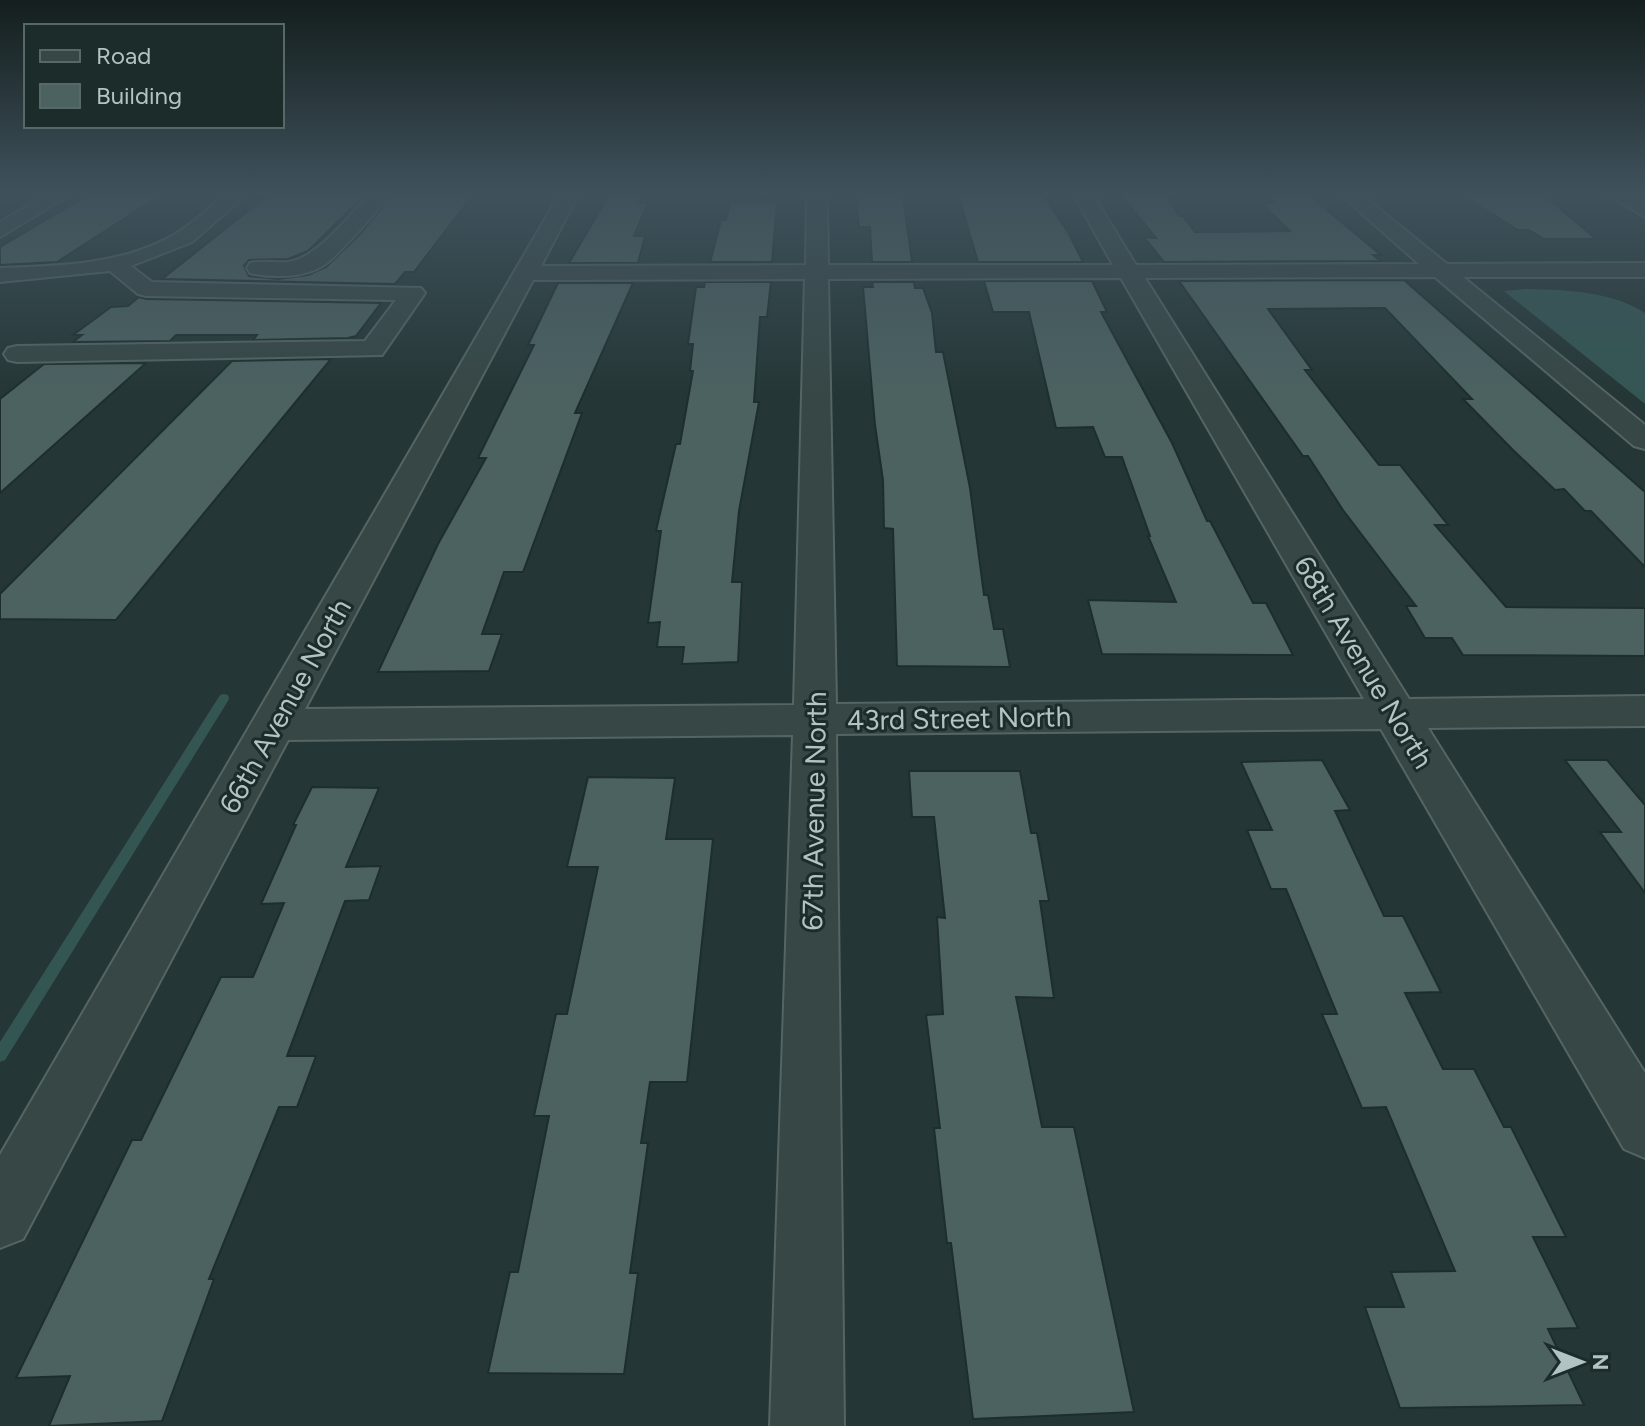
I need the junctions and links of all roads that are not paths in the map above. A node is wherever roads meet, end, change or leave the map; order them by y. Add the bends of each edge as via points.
1 (118, 262) edge
2 (315, 262) edge
3 (531, 262) edge
4 (816, 262) edge
5 (1123, 262) edge
6 (1430, 262) edge
7 (113, 263) junction
8 (1440, 270) junction
9 (1645, 270) edge
10 (1129, 271) junction
11 (525, 273) junction
12 (816, 273) junction
13 (0, 275) edge
14 (17, 354) dead end
15 (1645, 440) edge
16 (1645, 711) edge
17 (1396, 714) junction
18 (815, 720) junction
19 (274, 725) junction
20 (1645, 1128) edge
21 (0, 1216) edge
22 (807, 1426) edge

1 - 7 street
2 - 7 street via 290,269
3 - 11 street, 66th Avenue North
4 - 12 street, 67th Avenue North
5 - 10 street, 68th Avenue North
6 - 8 street
7 - 13 street
7 - 14 street via 146,289 413,293 373,349
8 - 9 street
8 - 10 street
8 - 15 street
10 - 12 street
10 - 17 street, 68th Avenue North
11 - 12 street
11 - 19 street, 66th Avenue North
12 - 18 street, 67th Avenue North
16 - 17 street, 43rd Street North
17 - 18 street, 43rd Street North
17 - 20 street, 68th Avenue North
18 - 19 street, 43rd Street North
18 - 22 street, 67th Avenue North
19 - 21 street, 66th Avenue North

